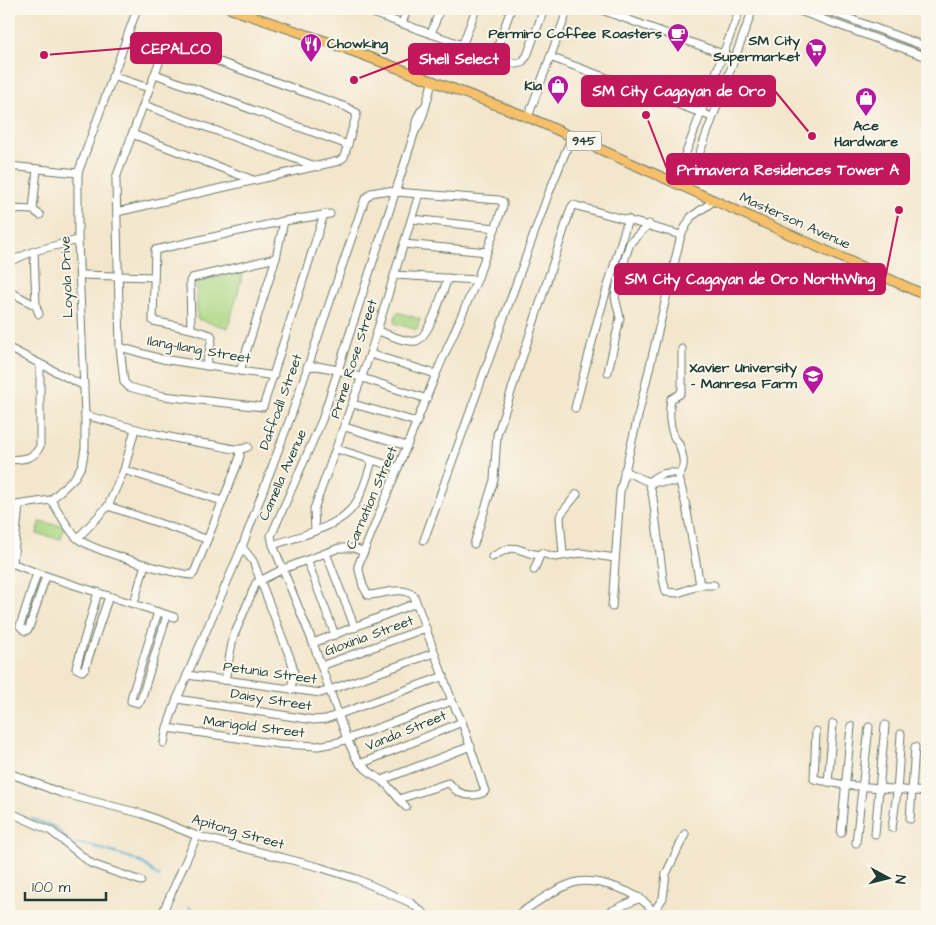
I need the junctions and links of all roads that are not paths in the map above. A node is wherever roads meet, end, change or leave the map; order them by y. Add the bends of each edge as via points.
1 (137, 9) edge
2 (361, 9) edge
3 (408, 9) edge
4 (440, 9) edge
5 (476, 9) edge
6 (511, 9) edge
7 (544, 9) edge
8 (568, 9) edge
9 (599, 9) edge
10 (740, 9) edge
11 (753, 9) edge
12 (794, 9) edge
13 (823, 9) edge
14 (237, 10) edge
15 (374, 11) edge
16 (251, 12) edge
17 (402, 24) junction
18 (431, 34) junction
19 (462, 46) junction
20 (927, 47) edge
21 (723, 54) junction
22 (494, 57) junction
23 (550, 57) junction
24 (734, 58) junction
25 (927, 58) edge
26 (155, 74) junction
27 (112, 76) junction
28 (432, 80) junction
29 (149, 88) junction
30 (144, 105) junction
31 (701, 113) junction
32 (528, 117) junction
33 (712, 117) junction
34 (132, 134) junction
35 (572, 136) junction
36 (348, 146) junction
37 (9, 166) edge
38 (318, 167) junction
39 (37, 169) junction
40 (78, 173) junction
41 (254, 180) junction
42 (675, 182) junction
43 (686, 187) junction
44 (396, 192) junction
45 (419, 194) junction
46 (715, 200) junction
47 (502, 202) joint
48 (9, 208) edge
49 (18, 210) junction
50 (33, 210) junction
51 (117, 212) junction
52 (9, 213) edge
53 (40, 215) dead end
54 (412, 219) junction
55 (628, 219) junction
56 (284, 221) junction
57 (649, 224) junction
58 (495, 228) junction
59 (682, 235) junction
60 (78, 240) junction
61 (404, 244) junction
62 (34, 251) junction
63 (487, 252) junction
64 (276, 258) junction
65 (9, 262) edge
66 (80, 275) junction
67 (118, 275) junction
68 (395, 275) junction
69 (154, 277) junction
70 (448, 278) junction
71 (477, 280) junction
72 (9, 291) edge
73 (927, 296) edge
74 (36, 306) junction
75 (39, 314) dead end
76 (191, 328) junction
77 (378, 330) junction
78 (120, 347) junction
79 (9, 348) edge
80 (682, 349) dead end
81 (370, 354) junction
82 (40, 364) junction
83 (206, 366) junction
84 (308, 367) junction
85 (338, 370) junction
86 (240, 371) junction
87 (608, 372) dead end
88 (436, 374) junction
89 (274, 376) junction
90 (362, 378) junction
91 (84, 386) junction
92 (428, 399) junction
93 (353, 404) junction
94 (575, 408) dead end
95 (85, 415) junction
96 (417, 422) junction
97 (345, 427) junction
98 (135, 429) junction
99 (407, 446) junction
100 (248, 447) dead end
101 (337, 449) junction
102 (239, 451) junction
103 (9, 460) edge
104 (372, 461) junction
105 (398, 468) junction
106 (124, 470) junction
107 (624, 471) junction
108 (680, 478) junction
109 (649, 482) junction
110 (577, 494) dead end
111 (51, 500) junction
112 (222, 501) junction
113 (19, 505) junction
114 (9, 506) edge
115 (108, 506) junction
116 (315, 530) junction
117 (78, 538) junction
118 (206, 539) junction
119 (424, 540) dead end
120 (474, 544) dead end
121 (273, 545) junction
122 (242, 547) junction
123 (364, 552) junction
124 (326, 553) junction
125 (563, 554) junction
126 (540, 555) junction
127 (492, 556) dead end
128 (616, 558) junction
129 (307, 560) junction
130 (11, 563) edge
131 (145, 564) junction
132 (283, 569) junction
133 (534, 570) dead end
134 (37, 573) junction
135 (46, 576) junction
136 (261, 579) junction
137 (714, 585) dead end
138 (700, 586) junction
139 (98, 592) junction
140 (109, 596) junction
141 (134, 603) junction
142 (416, 603) junction
143 (612, 607) dead end
144 (158, 612) junction
145 (167, 615) junction
146 (174, 617) dead end
147 (355, 628) junction
148 (426, 628) junction
149 (335, 635) junction
150 (313, 643) junction
151 (434, 653) junction
152 (321, 666) junction
153 (187, 675) junction
154 (444, 676) junction
155 (225, 680) junction
156 (291, 689) junction
157 (330, 691) junction
158 (177, 699) junction
159 (452, 701) junction
160 (339, 716) junction
161 (462, 722) junction
162 (833, 724) dead end
163 (885, 725) dead end
164 (851, 726) dead end
165 (869, 727) dead end
166 (167, 728) junction
167 (816, 731) dead end
168 (901, 734) dead end
169 (347, 739) junction
170 (164, 743) dead end
171 (471, 746) junction
172 (915, 747) dead end
173 (360, 764) junction
174 (9, 773) edge
175 (382, 780) junction
176 (828, 782) junction
177 (845, 785) junction
178 (862, 786) junction
179 (879, 787) junction
180 (897, 788) junction
181 (912, 790) junction
182 (927, 792) edge
183 (399, 799) junction
184 (406, 808) dead end
185 (9, 812) edge
186 (910, 819) dead end
187 (892, 828) dead end
188 (841, 833) dead end
189 (685, 834) dead end
190 (875, 834) dead end
191 (197, 836) junction
192 (856, 843) dead end
193 (140, 881) dead end
194 (640, 898) junction
195 (609, 914) edge
196 (654, 915) edge
197 (161, 916) edge
198 (427, 916) edge
199 (516, 916) edge
200 (600, 916) edge

1 - 27 street, Loyola Drive
2 - 15 street
3 - 17 street
4 - 18 street
5 - 19 street
6 - 22 street
7 - 22 street via 521,63
8 - 23 street
9 - 21 street
10 - 21 street
11 - 24 street
12 - 25 street
13 - 20 street
14 - 16 main road, Masterson Avenue / 945
15 - 17 street
16 - 28 main road, Masterson Avenue / 945
17 - 18 street
18 - 19 street
19 - 22 street
21 - 24 street
21 - 31 street
23 - 31 street
23 - 32 street
24 - 33 street
26 - 29 street
26 - 36 street
26 - 36 street via 165,46 170,44 346,107 358,114
27 - 29 street
27 - 40 street, Loyola Drive
28 - 32 main road, Masterson Avenue / 945
28 - 44 street, Camella Avenue via 425,106 415,124
29 - 30 street
30 - 34 street
30 - 38 street
31 - 33 street
31 - 42 street
32 - 35 main road, Masterson Avenue / 945
33 - 43 street
34 - 41 street
34 - 51 street via 116,178
35 - 42 main road, Masterson Avenue / 945
35 - 119 street
36 - 38 street via 339,161
37 - 39 street
38 - 41 street
39 - 40 street
39 - 50 street
40 - 60 street, Loyola Drive
41 - 51 street
42 - 43 main road, Masterson Avenue / 945
43 - 46 main road, Masterson Avenue / 945
44 - 45 street, Daffodil Street
44 - 84 street, Daffodil Street via 374,192 365,200
44 - 85 street, Camella Avenue
45 - 47 street, Daffodil Street
45 - 54 street, Prime Rose Street
46 - 59 street via 691,217
46 - 73 main road, Masterson Avenue / 945
47 - 58 street, Carnation Street
48 - 49 street
49 - 50 street
49 - 52 street
50 - 53 street
51 - 67 street
54 - 58 street
54 - 61 street, Prime Rose Street
55 - 57 street
55 - 94 street
55 - 120 street via 573,205 571,208 496,439 494,480
56 - 64 street
56 - 69 street via 156,249
56 - 89 street via 327,214
57 - 59 street
57 - 87 street via 630,244 617,284 615,296 620,318
58 - 63 street, Carnation Street
59 - 107 street
60 - 62 street
60 - 66 street, Loyola Drive
61 - 63 street
61 - 68 street, Prime Rose Street
62 - 65 street
62 - 74 street
63 - 71 street, Carnation Street
64 - 76 street via 192,278
64 - 86 street
66 - 67 street
66 - 91 street, Loyola Drive
67 - 69 street
67 - 78 street
68 - 70 street
68 - 77 street, Prime Rose Street
69 - 76 street via 153,321
70 - 71 street
70 - 77 street via 421,339 406,340
71 - 88 street, Carnation Street
72 - 74 street
74 - 75 street
76 - 83 street via 211,335
77 - 81 street, Prime Rose Street
78 - 83 street, Ilang-Ilang Street via 162,359
78 - 89 street via 126,385 163,396 263,407
79 - 82 street
80 - 108 street via 682,388 680,394 671,399 670,413 672,432 684,462
81 - 88 street
81 - 90 street, Prime Rose Street
82 - 91 street
82 - 103 street via 40,446 29,458
83 - 86 street, Ilang-Ilang Street
84 - 85 street
84 - 122 street, Daffodil Street
85 - 90 street
85 - 121 street, Camella Avenue via 322,420 272,531
86 - 89 street, Ilang-Ilang Street
88 - 92 street, Carnation Street
90 - 92 street
90 - 93 street, Prime Rose Street
91 - 95 street, Loyola Drive
92 - 96 street, Carnation Street
93 - 96 street
93 - 97 street, Prime Rose Street
95 - 98 street
95 - 111 street, Loyola Drive via 85,448 80,470
96 - 99 street, Carnation Street
97 - 99 street
97 - 101 street, Prime Rose Street
98 - 102 street
98 - 106 street
99 - 105 street, Carnation Street
100 - 102 street
101 - 104 street
101 - 116 street, Prime Rose Street via 314,509
102 - 112 street via 237,465
104 - 105 street
104 - 116 street via 352,509 336,522
105 - 123 street, Carnation Street
106 - 112 street
106 - 115 street
107 - 109 street
107 - 128 street
108 - 109 street
108 - 138 street
109 - 138 street via 665,590 678,593
110 - 125 street via 560,518
111 - 113 street
111 - 117 street
112 - 118 street
113 - 114 street
113 - 130 street
115 - 117 street
115 - 118 street
116 - 121 street
117 - 131 street via 88,545
118 - 131 street via 192,575
121 - 132 street
122 - 136 street via 251,556
122 - 153 street, Daffodil Street
123 - 124 street via 345,547
123 - 142 street, Carnation Street via 358,566 367,594 409,593
124 - 129 street
124 - 147 street
125 - 126 street via 555,557
125 - 128 street
126 - 127 street via 514,547
126 - 133 street
128 - 143 street
129 - 132 street
129 - 149 street
130 - 134 street
131 - 141 street
132 - 136 street
132 - 150 street
134 - 135 street
134 - 135 street via 20,626 26,631
135 - 139 street
136 - 155 street via 256,583 237,626
136 - 156 street via 292,663
137 - 138 street
139 - 140 street
139 - 140 street via 78,670 85,668
140 - 141 street
141 - 144 street
142 - 147 street
142 - 148 street
144 - 145 street
144 - 145 street via 132,695 134,703 140,700
145 - 146 street
147 - 149 street
148 - 151 street
148 - 152 street, Gloxinia Street
149 - 150 street
150 - 152 street
151 - 154 street
151 - 157 street, Petunia Street
152 - 157 street
153 - 155 street, Petunia Street
153 - 158 street, Daffodil Street
154 - 159 street
154 - 160 street, Daisy Street
155 - 156 street, Petunia Street
156 - 157 street, Petunia Street via 317,693
157 - 160 street
158 - 160 street, Daisy Street via 314,720
158 - 166 street, Daffodil Street
159 - 161 street
159 - 169 street, Marigold Street
160 - 169 street
161 - 171 street
161 - 173 street, Vanda Street
162 - 176 street
163 - 179 street
164 - 177 street
165 - 178 street
166 - 169 street, Marigold Street via 297,745 318,746
166 - 170 street, Daffodil Street
167 - 176 street via 813,776
168 - 180 street
169 - 173 street
171 - 175 street
171 - 183 street via 484,790 478,794 467,794 448,783
172 - 181 street
173 - 175 street
174 - 191 street, Apitong Street via 60,793 144,814
175 - 183 street
176 - 177 street
177 - 178 street
177 - 188 street
178 - 179 street
178 - 192 street
179 - 180 street
179 - 190 street
180 - 181 street
180 - 187 street
181 - 182 street
181 - 186 street
183 - 184 street
185 - 193 street via 51,831 92,864
189 - 196 street via 666,874 663,898
191 - 197 street
191 - 198 street, Apitong Street via 358,879 411,903
194 - 195 street
194 - 196 street
194 - 199 street via 624,890 586,880 568,884
195 - 200 street

